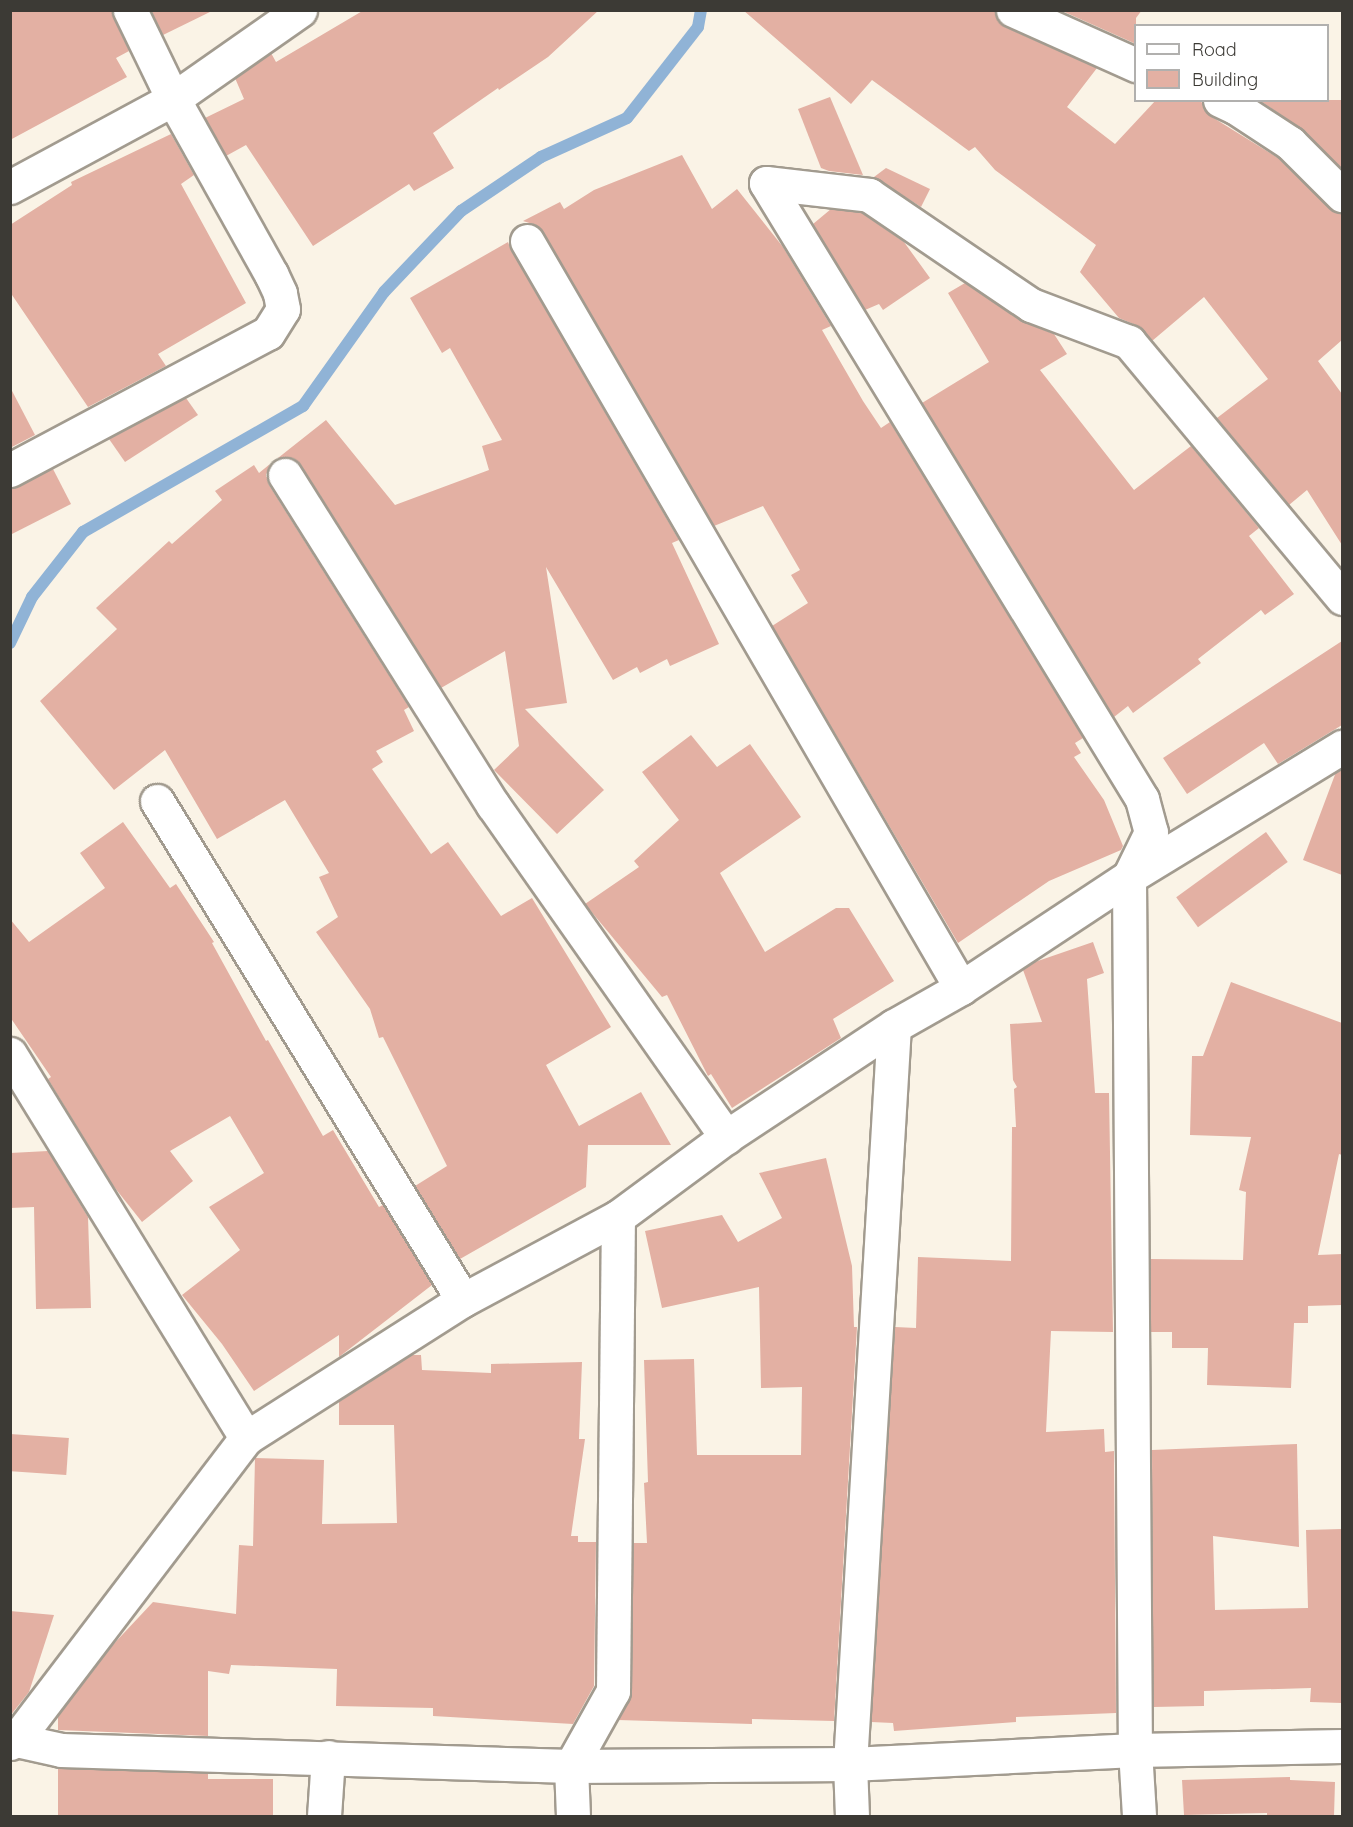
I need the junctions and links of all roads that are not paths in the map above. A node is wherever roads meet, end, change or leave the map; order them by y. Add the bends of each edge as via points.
1 (130, 10) edge
2 (300, 10) edge
3 (1013, 10) edge
4 (1134, 63) edge
5 (173, 99) junction
6 (1225, 102) edge
7 (10, 187) edge
8 (1342, 195) edge
9 (527, 241) dead end
10 (10, 470) edge
11 (285, 475) dead end
12 (1342, 598) edge
13 (1342, 747) edge
14 (157, 801) dead end
15 (1129, 877) junction
16 (960, 988) junction
17 (894, 1026) junction
18 (10, 1054) edge
19 (726, 1137) junction
20 (618, 1217) junction
21 (463, 1300) junction
22 (246, 1438) junction
23 (13, 1742) edge
24 (1342, 1746) edge
25 (1136, 1750) junction
26 (328, 1757) junction
27 (850, 1764) junction
28 (572, 1766) junction
29 (324, 1816) edge
30 (573, 1816) edge
31 (852, 1816) edge
32 (1139, 1816) edge

1 - 5 street
2 - 5 street
3 - 4 street
5 - 7 street
5 - 10 street via 280,293 283,309 268,333
6 - 8 street via 1290,143
9 - 16 street
11 - 19 street via 493,805
12 - 15 street via 1129,342 1031,305 869,195 766,183 1142,799 1151,832
13 - 15 street
14 - 21 street
15 - 16 street
15 - 25 street
16 - 17 street
17 - 19 street
17 - 27 street
18 - 22 street
19 - 20 street
20 - 21 street
20 - 28 street via 614,1691
21 - 22 street
22 - 23 street
23 - 26 street via 61,1750
24 - 25 street
25 - 27 street
25 - 32 street
26 - 28 street
26 - 29 street
27 - 28 street
27 - 31 street
28 - 30 street

